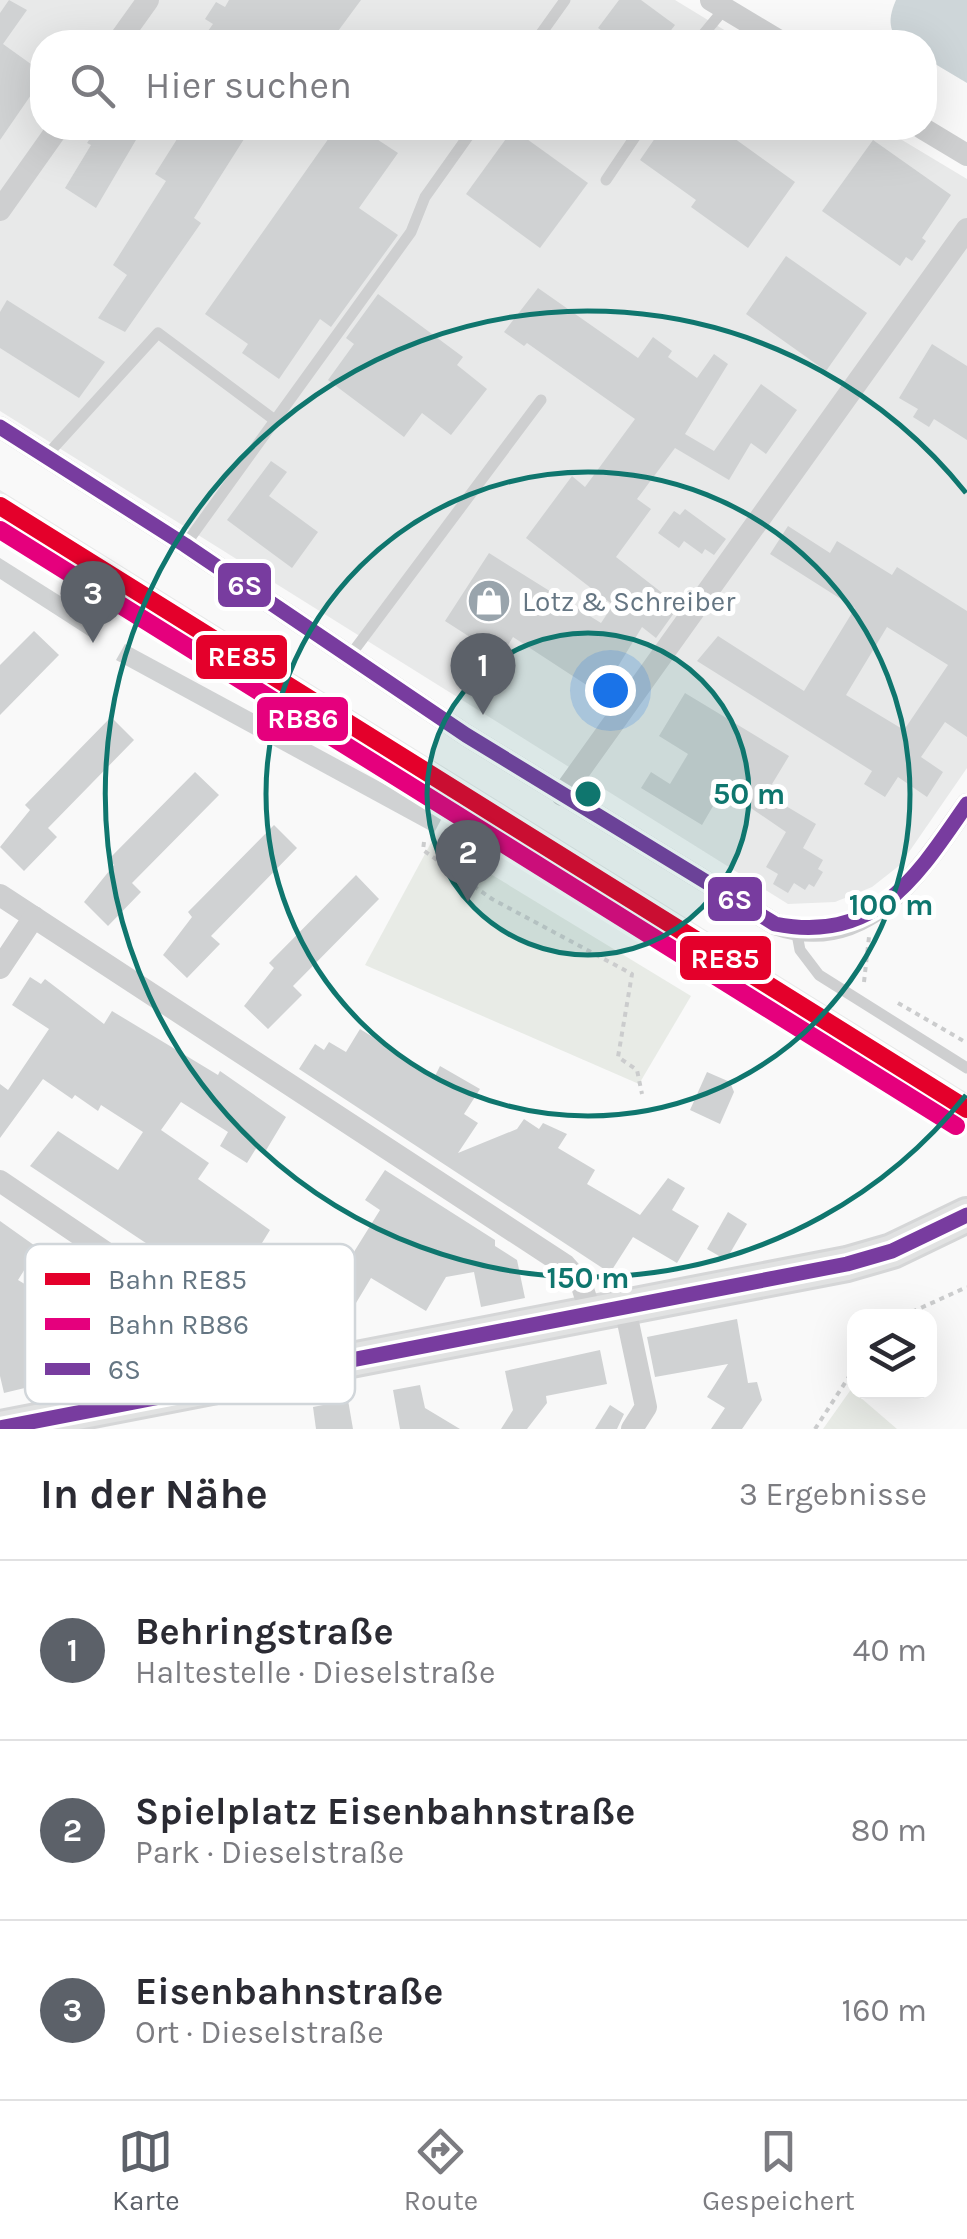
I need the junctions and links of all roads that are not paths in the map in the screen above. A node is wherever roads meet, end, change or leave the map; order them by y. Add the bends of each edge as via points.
1 (148, 0) edge
2 (566, 0) edge
3 (718, 4) edge
4 (127, 30) edge
5 (544, 30) edge
6 (704, 30) edge
7 (761, 30) edge
8 (937, 137) edge
9 (50, 140) edge
10 (465, 140) edge
11 (633, 140) edge
12 (967, 155) edge
13 (606, 180) dead end
14 (0, 210) edge
15 (967, 229) edge
16 (541, 400) dead end
17 (276, 421) junction
18 (0, 427) edge
19 (46, 456) junction
20 (184, 544) junction
21 (349, 658) junction
22 (562, 796) junction
23 (967, 804) edge
24 (0, 894) edge
25 (34, 916) junction
26 (796, 929) junction
27 (0, 968) edge
28 (967, 1068) edge
29 (0, 1180) edge
30 (967, 1215) edge
31 (94, 1244) edge
32 (625, 1308) junction
33 (591, 1314) junction
34 (355, 1359) edge
35 (156, 1404) edge
36 (98, 1419) edge
37 (0, 1428) edge
38 (632, 1429) edge

1 - 4 street
2 - 5 lane
3 - 6 lane
3 - 7 street
8 - 12 street
9 - 14 street
10 - 17 lane via 424,197 411,232
11 - 13 lane
15 - 22 street
16 - 21 lane
17 - 19 lane via 158,333
17 - 20 lane
18 - 19 street
19 - 20 street
20 - 21 street
21 - 22 street
22 - 26 street via 754,914
23 - 26 street via 916,876 872,915 832,928
24 - 25 street
25 - 27 street
25 - 33 street via 565,1265 581,1282
26 - 28 lane via 810,965
29 - 31 street
30 - 32 main road via 848,1264
32 - 33 main road
32 - 38 street via 646,1407
33 - 34 main road
35 - 36 main road
36 - 37 main road

